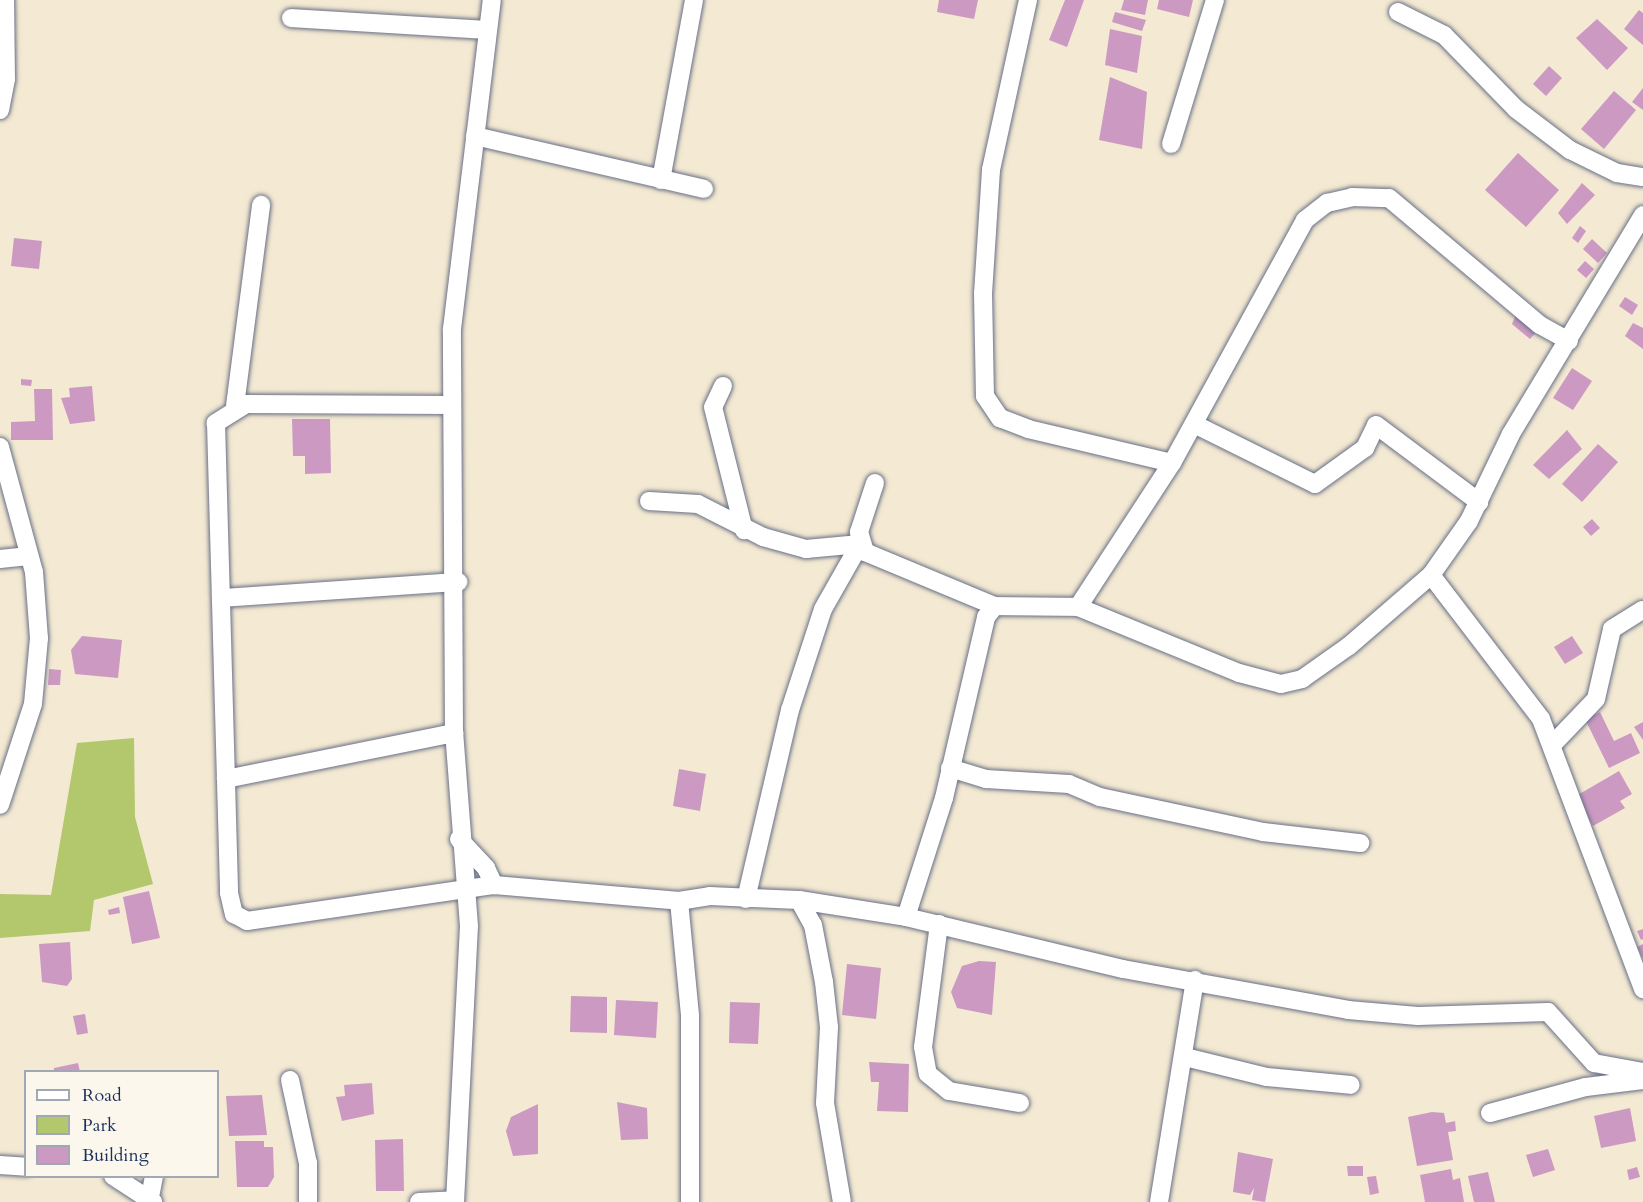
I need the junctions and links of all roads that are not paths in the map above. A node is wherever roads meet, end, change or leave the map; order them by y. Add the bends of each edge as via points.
1 (5, 0) edge
2 (492, 0) edge
3 (694, 0) edge
4 (1028, 0) edge
5 (1215, 0) edge
6 (1398, 12) dead end
7 (291, 18) dead end
8 (487, 30) junction
9 (0, 110) edge
10 (475, 135) junction
11 (1171, 144) dead end
12 (1643, 177) edge
13 (660, 180) junction
14 (704, 189) dead end
15 (261, 205) dead end
16 (1643, 215) edge
17 (1569, 341) junction
18 (723, 386) dead end
19 (452, 405) junction
20 (235, 406) junction
21 (1194, 424) junction
22 (0, 447) edge
23 (1172, 463) junction
24 (875, 483) dead end
25 (649, 501) dead end
26 (1479, 502) junction
27 (744, 530) junction
28 (860, 544) junction
29 (29, 556) junction
30 (0, 559) edge
31 (1431, 575) junction
32 (458, 582) junction
33 (222, 598) junction
34 (995, 606) junction
35 (1078, 607) junction
36 (1643, 610) edge
37 (454, 733) junction
38 (1553, 744) junction
39 (950, 768) junction
40 (226, 779) junction
41 (0, 805) edge
42 (459, 839) junction
43 (1360, 843) dead end
44 (494, 885) junction
45 (465, 890) junction
46 (746, 899) junction
47 (799, 900) junction
48 (679, 901) junction
49 (906, 917) junction
50 (939, 924) junction
51 (1195, 980) junction
52 (1643, 989) edge
53 (1185, 1057) junction
54 (1643, 1072) edge
55 (290, 1080) dead end
56 (1643, 1080) edge
57 (1351, 1085) dead end
58 (1020, 1103) dead end
59 (1490, 1113) dead end
60 (0, 1166) edge
61 (24, 1167) edge
62 (116, 1178) edge
63 (154, 1178) edge
64 (150, 1201) edge
65 (455, 1201) edge
66 (308, 1202) edge
67 (419, 1202) edge
68 (690, 1202) edge
69 (842, 1202) edge
70 (1159, 1202) edge

1 - 9 street via 6,79
2 - 8 street
3 - 13 street
4 - 23 street via 991,170 983,293 986,396 1000,418 1028,429
5 - 11 street
6 - 12 street via 1444,35 1516,109 1570,150 1617,173
7 - 8 street
8 - 10 street
10 - 13 street
10 - 19 street via 452,329
13 - 14 street
15 - 20 street
16 - 17 street
17 - 21 street via 1540,325 1389,198 1352,197 1327,203 1305,220
17 - 26 street via 1487,477
18 - 27 street via 713,407
19 - 20 street
19 - 32 street
20 - 33 street via 216,423
21 - 23 street
21 - 26 street via 1315,484 1365,448 1376,425
22 - 29 street
23 - 35 street
24 - 28 street
25 - 27 street via 698,504
26 - 31 street
27 - 28 street via 806,549
28 - 34 street via 875,560
28 - 46 street via 823,609 804,665
29 - 30 street
29 - 41 street via 39,669
31 - 35 street via 1349,646 1302,679 1281,684 1239,673
31 - 38 street via 1541,718
32 - 33 street
32 - 37 street
33 - 40 street
34 - 35 street
34 - 39 street via 986,617
36 - 38 street via 1612,629 1596,699
37 - 40 street
37 - 42 street
38 - 52 street via 1569,805 1613,898
39 - 43 street via 986,779 1069,784 1100,797 1263,832
39 - 49 street
40 - 45 street via 229,893 234,914 247,921
42 - 44 street via 486,868
42 - 45 street
44 - 45 street
44 - 48 street
45 - 65 street via 469,926
46 - 47 street
46 - 48 street
47 - 49 street
47 - 69 street via 813,925 824,982 829,1027 825,1103
48 - 68 street via 690,1016
49 - 50 street
50 - 51 street
50 - 58 street via 923,1047 928,1074 949,1091
51 - 53 street
51 - 54 street via 1348,1010 1418,1016 1548,1012 1594,1063
53 - 57 street via 1267,1077
53 - 70 street
55 - 66 street via 308,1163
56 - 59 street via 1586,1087
60 - 61 street
62 - 64 street
63 - 64 street
65 - 67 street

